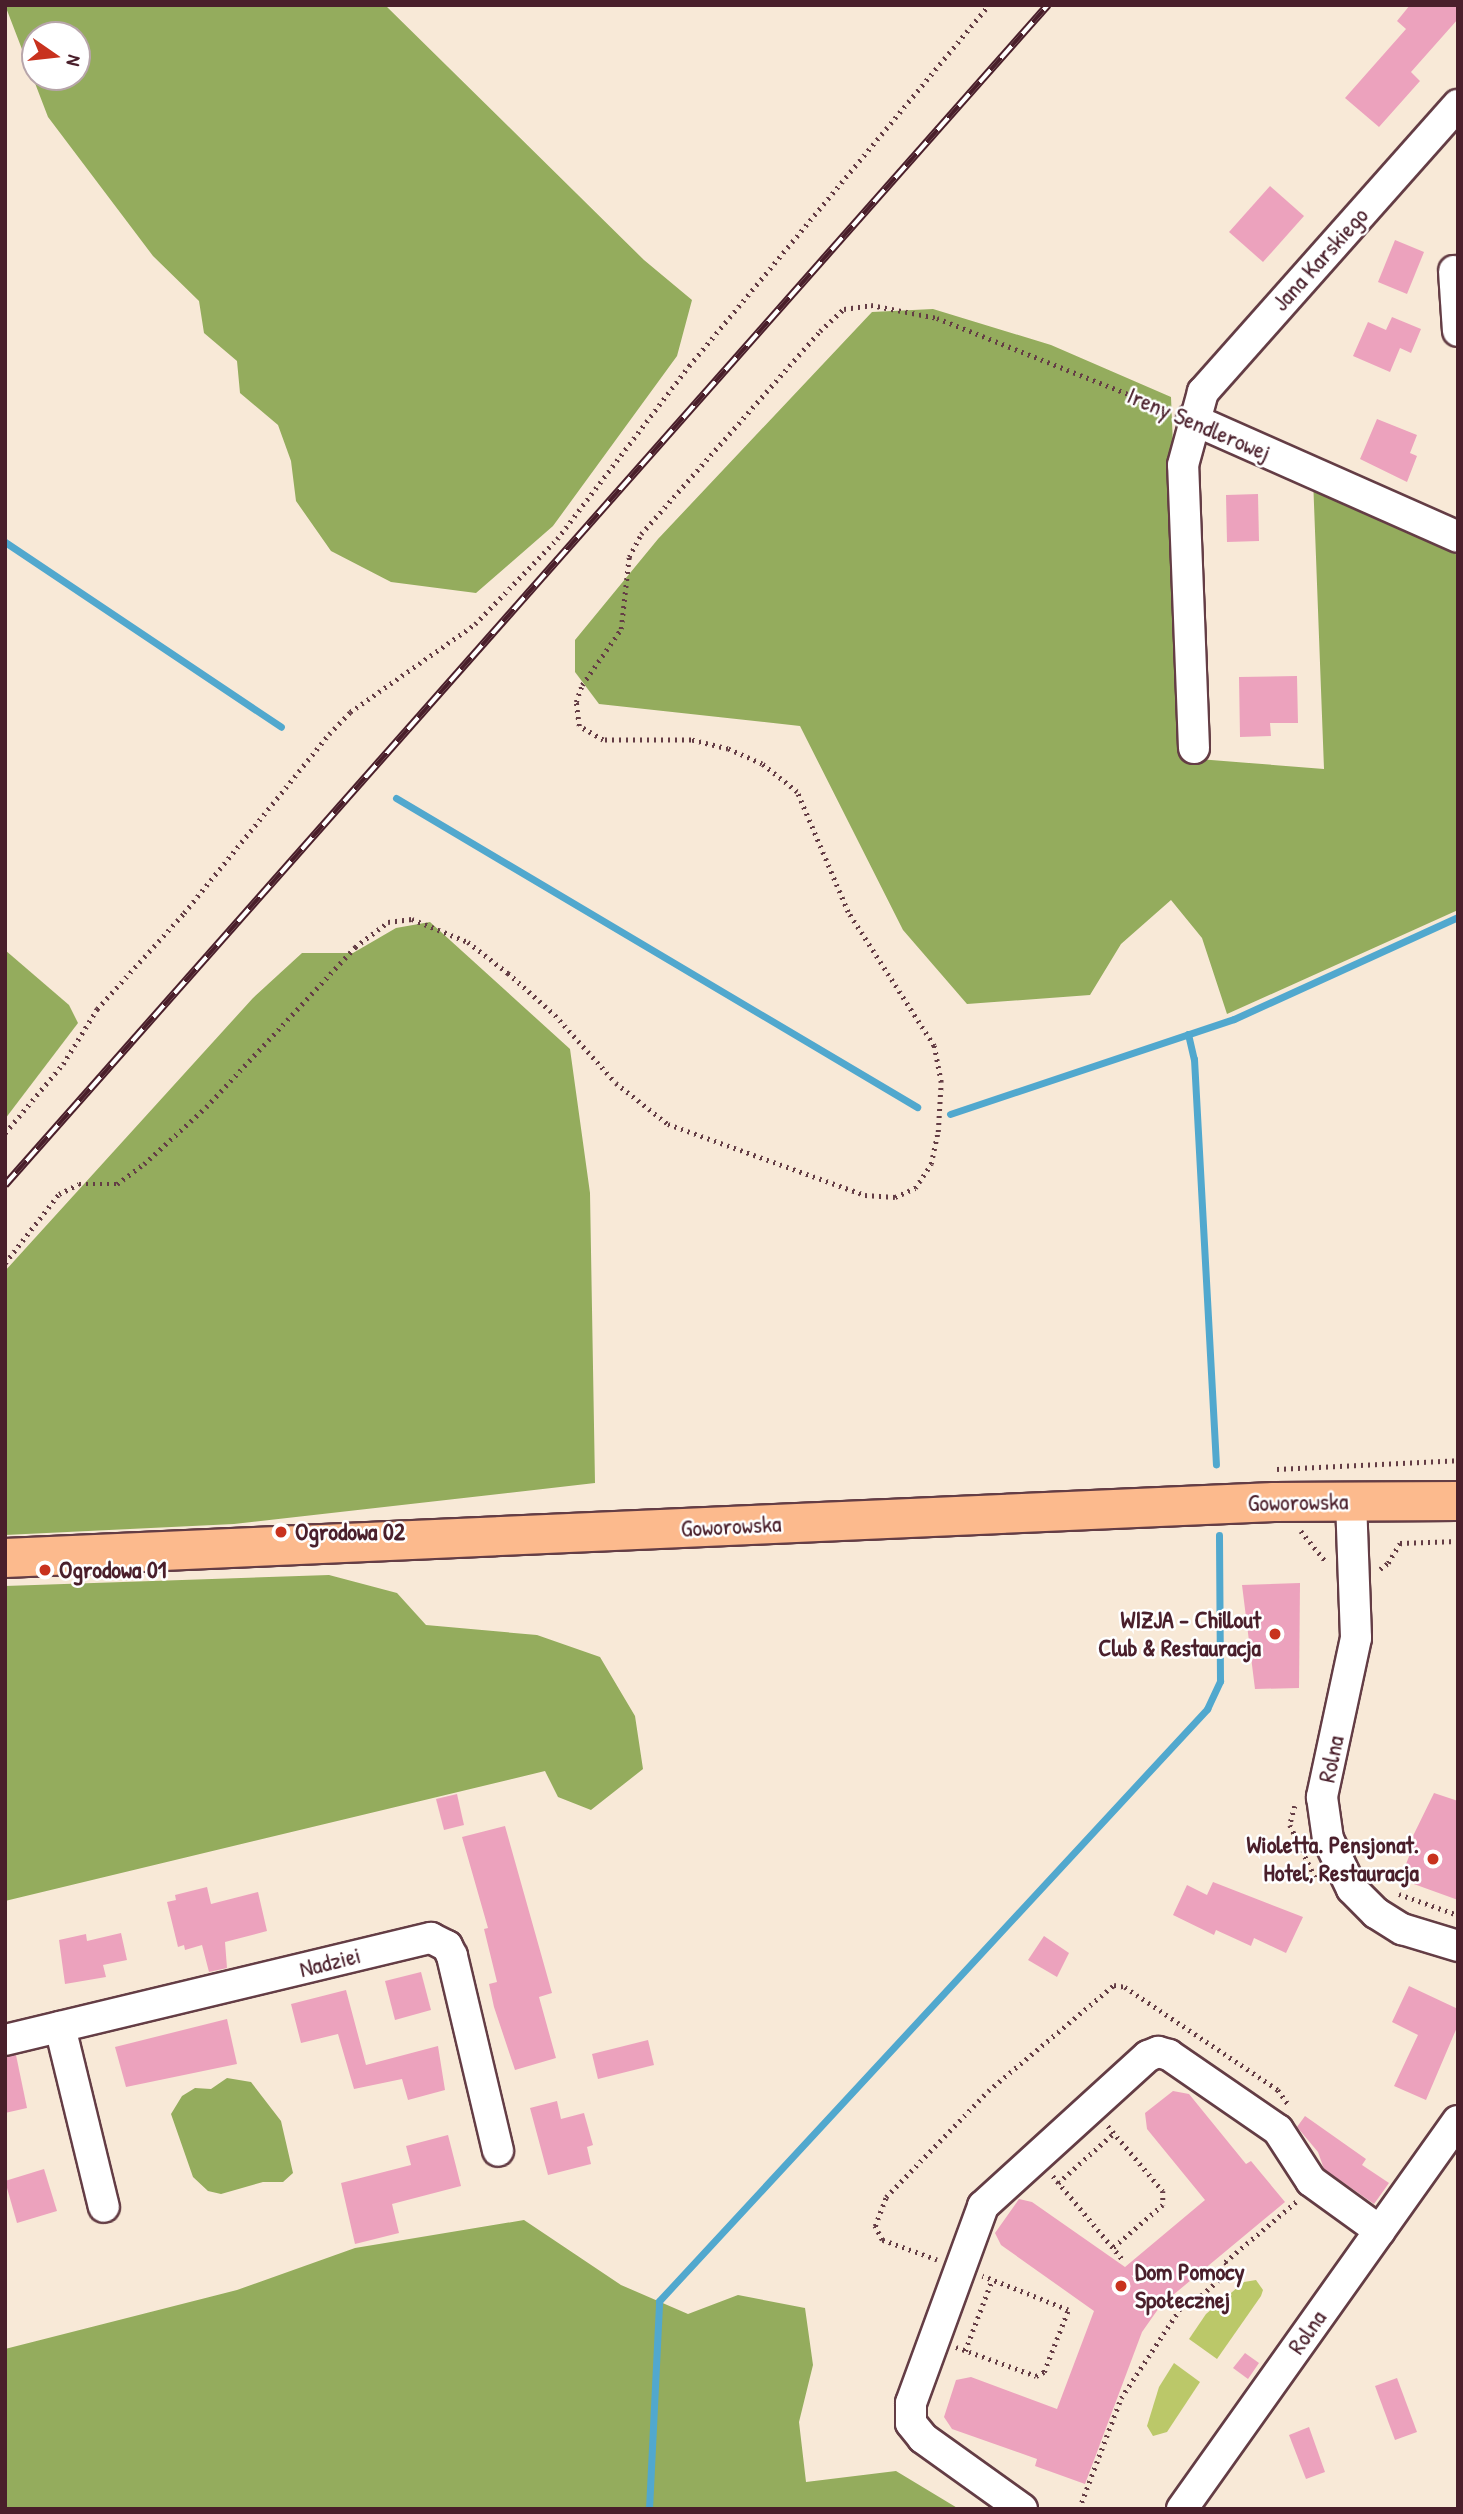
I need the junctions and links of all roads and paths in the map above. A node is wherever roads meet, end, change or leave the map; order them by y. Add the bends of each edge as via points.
1 (989, 5) edge
2 (1458, 105) edge
3 (1454, 271) dead end
4 (1458, 331) edge
5 (1192, 419) junction
6 (1458, 537) edge
7 (1194, 748) dead end
8 (5, 1133) edge
9 (5, 1263) edge
10 (1352, 1501) junction
11 (1458, 1501) edge
12 (1293, 1522) dead end
13 (1458, 1541) edge
14 (5, 1558) edge
15 (1370, 1574) junction
16 (1388, 1890) dead end
17 (1458, 1915) edge
18 (1458, 1946) edge
19 (60, 2027) junction
20 (5, 2040) edge
21 (1092, 2106) junction
22 (1458, 2121) edge
23 (1114, 2133) junction
24 (498, 2151) dead end
25 (1036, 2156) junction
26 (1058, 2183) junction
27 (1316, 2185) junction
28 (104, 2207) dead end
29 (1380, 2231) junction
30 (1113, 2248) junction
31 (1124, 2262) dead end
32 (992, 2280) dead end
33 (965, 2351) dead end
34 (1022, 2509) edge
35 (1079, 2509) edge
36 (1182, 2509) edge

1 - 8 path via 689,366 557,539 475,624 350,712 328,734 219,872 97,1009 63,1064
2 - 5 street, Jana Karskiego via 1203,392
3 - 4 street
5 - 6 street, Ireny Sendlerowej
5 - 7 street, Jana Karskiego via 1183,465
5 - 9 path, Ireny Sendlerowej via 937,318 871,305 844,309 641,534 629,557 621,629 582,685 574,716 579,726 603,740 691,740 728,749 762,764 797,792 848,912 934,1046 941,1083 938,1132 931,1164 915,1188 895,1197 865,1195 710,1143 668,1124 616,1083 555,1015 508,973 468,942 412,919 388,922 355,947 206,1108 144,1164 117,1184 79,1184 60,1194
10 - 11 main road, Goworowska
10 - 14 main road, Goworowska
10 - 15 street, Rolna
12 - 15 path via 1335,1572
13 - 15 path via 1399,1543 1388,1563
15 - 18 street, Rolna via 1325,1779 1322,1812 1328,1839 1352,1889 1376,1913 1402,1929
16 - 17 path
19 - 20 street, Nadziei
19 - 24 street, Nadziei via 430,1938 447,1946 452,1956
19 - 28 street
21 - 23 path
21 - 25 street
21 - 27 street via 1148,2056 1158,2052 1169,2055 1278,2130 1296,2163
22 - 29 street, Rolna
23 - 26 path
23 - 30 path via 1163,2191 1163,2205
25 - 26 path
25 - 34 street via 983,2206 909,2413 923,2438
26 - 30 path
27 - 29 street
27 - 35 path via 1225,2262 1231,2269 1196,2300 1185,2301 1121,2398
29 - 36 street, Rolna
30 - 31 path
32 - 33 path

